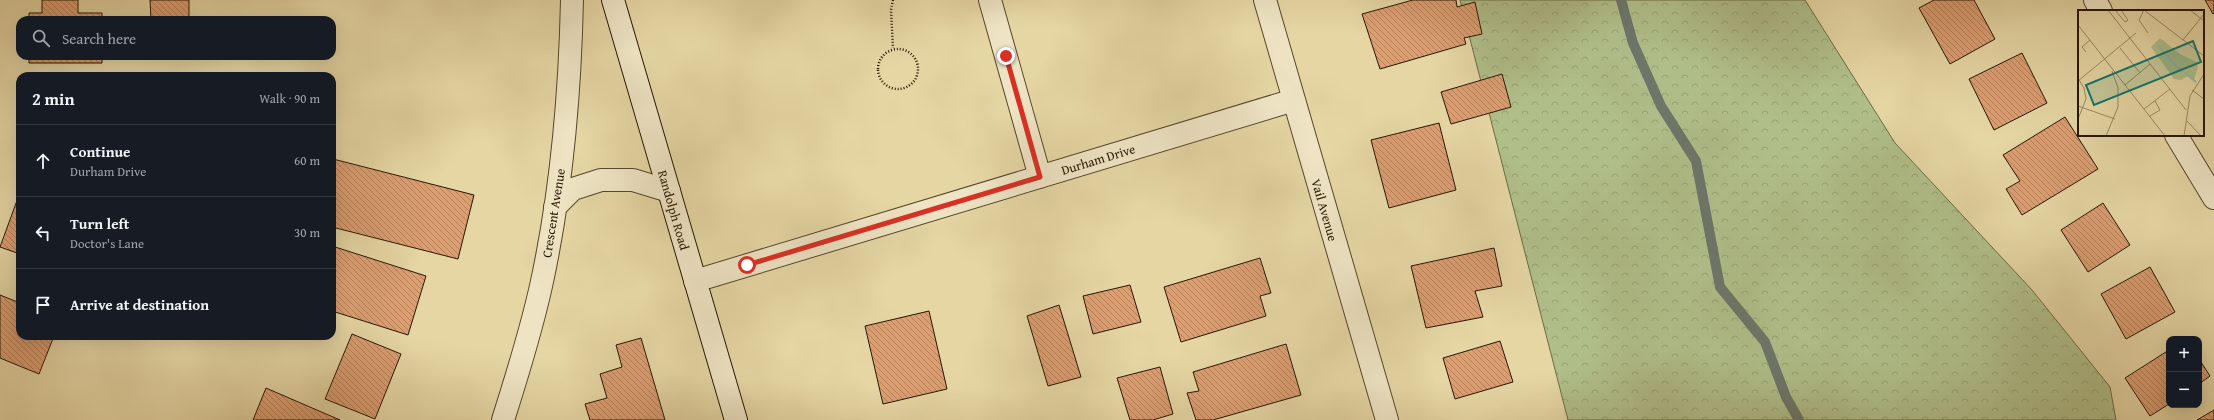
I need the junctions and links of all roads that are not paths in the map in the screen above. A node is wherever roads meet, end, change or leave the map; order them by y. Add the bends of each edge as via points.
1 (572, 0) edge
2 (613, 0) edge
3 (990, 0) edge
4 (1266, 0) edge
5 (2095, 0) edge
6 (2100, 10) edge
7 (1294, 100) junction
8 (2177, 136) edge
9 (1040, 177) junction
10 (669, 191) junction
11 (2214, 198) edge
12 (555, 207) junction
13 (695, 281) junction
14 (503, 420) edge
15 (736, 420) edge
16 (1387, 420) edge

1 - 12 street, Crescent Avenue via 571,37
2 - 10 street, Randolph Road
3 - 9 street
4 - 7 street, Vail Avenue
5 - 6 street
7 - 9 street, Durham Drive
7 - 16 street, Vail Avenue
8 - 11 street
9 - 13 street, Durham Drive
10 - 12 street via 633,180 601,180 573,189
10 - 13 street, Randolph Road
12 - 14 street, Crescent Avenue via 541,286
13 - 15 street, Randolph Road

